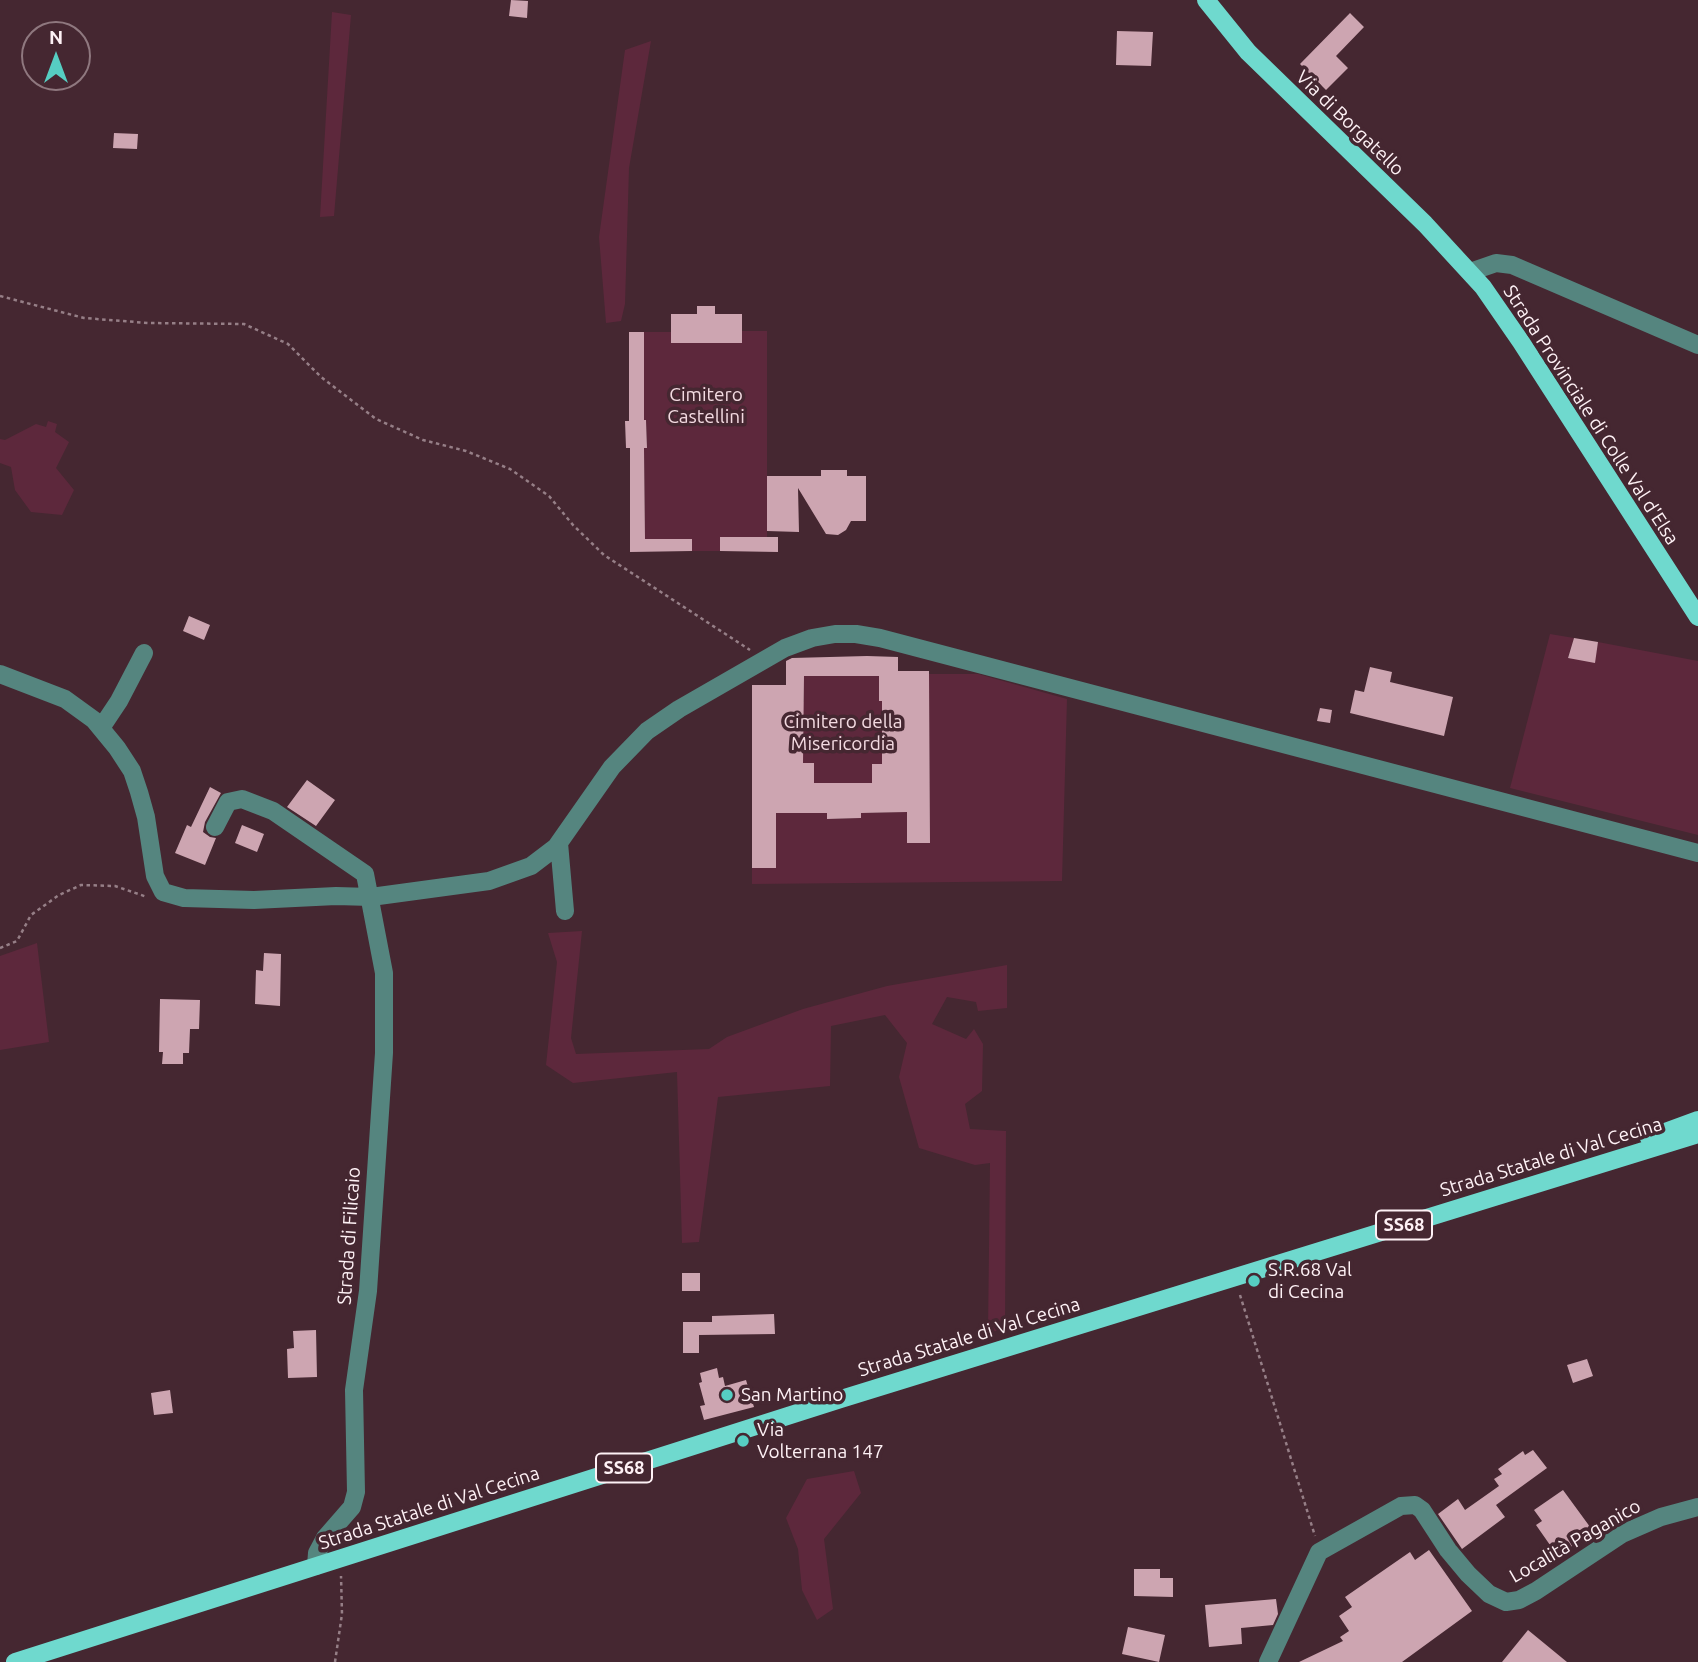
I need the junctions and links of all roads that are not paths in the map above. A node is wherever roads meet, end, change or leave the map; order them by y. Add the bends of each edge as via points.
1 (1206, 0) edge
2 (1470, 272) junction
3 (1698, 345) edge
4 (1698, 617) edge
5 (144, 653) dead end
6 (0, 674) edge
7 (100, 728) junction
8 (215, 827) dead end
9 (559, 843) junction
10 (1698, 853) edge
11 (371, 897) junction
12 (565, 911) dead end
13 (1698, 1120) edge
14 (1698, 1134) edge
15 (1574, 1172) junction
16 (1698, 1507) edge
17 (316, 1566) junction
18 (15, 1662) edge
19 (1268, 1662) edge

1 - 2 main road, Via di Borgatello via 1269,74
2 - 3 street via 1496,263 1512,265
2 - 4 main road, Strada Provinciale di Colle Val d'Elsa via 1521,342
5 - 7 street
6 - 7 street via 65,699
7 - 11 street via 132,771 146,817 155,876 163,892 212,900
8 - 11 street, Strada di Filicaio via 228,802 242,799 273,811 365,874
9 - 10 street via 612,767 637,740 679,709 785,648 812,638 846,634 880,638
9 - 11 street via 531,866 489,880
9 - 12 street
11 - 17 street, Strada di Filicaio via 384,973 385,1028 368,1291 354,1390 356,1492 352,1507 325,1538
13 - 15 main road
14 - 15 main road, Strada Statale di Val Cecina / SS68
15 - 17 main road, Strada Statale di Val Cecina / SS68
16 - 19 street, Località Paganico via 1622,1534 1512,1602 1495,1598 1480,1586 1448,1550 1422,1510 1406,1505 1319,1552
17 - 18 main road, Strada Statale di Val Cecina / SS68

